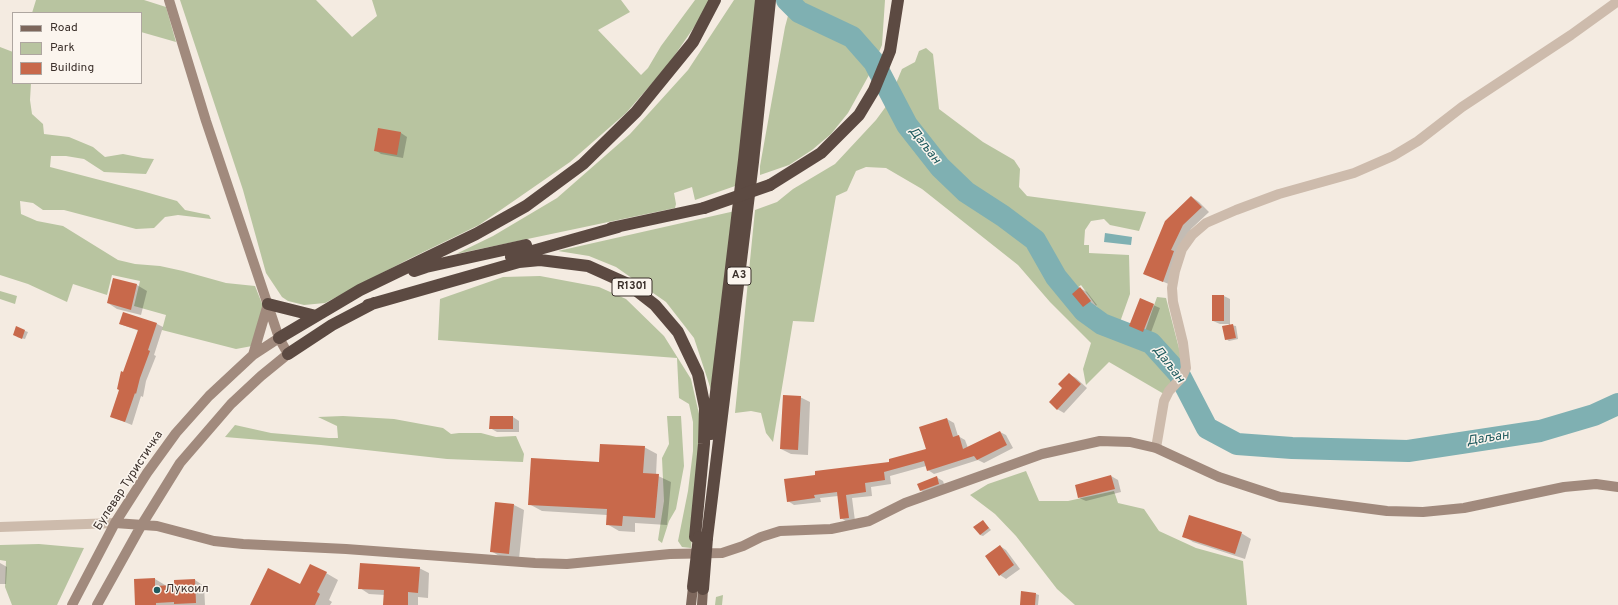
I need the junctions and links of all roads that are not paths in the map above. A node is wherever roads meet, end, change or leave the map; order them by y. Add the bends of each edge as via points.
1 (169, 0) edge
2 (715, 0) edge
3 (762, 0) edge
4 (770, 0) edge
5 (776, 0) edge
6 (898, 0) edge
7 (1618, 1) edge
8 (768, 14) junction
9 (618, 227) junction
10 (360, 290) junction
11 (268, 304) junction
12 (368, 305) junction
13 (316, 316) junction
14 (279, 338) junction
15 (288, 354) junction
16 (253, 355) junction
17 (1156, 448) junction
18 (1618, 487) edge
19 (115, 523) junction
20 (141, 526) junction
21 (0, 527) edge
22 (700, 537) junction
23 (698, 588) junction
24 (72, 605) edge
25 (97, 605) edge
26 (691, 605) edge
27 (702, 605) edge

1 - 11 street via 206,121
2 - 10 highway, R1301 via 693,42 636,112 583,164 526,206 476,234
3 - 8 highway, A3
4 - 8 highway, A3
5 - 8 highway
6 - 9 highway, R1301, bridge via 890,51 874,90 859,115 821,153 770,185 704,208
7 - 17 street via 1462,107 1418,142 1393,156 1354,173 1279,194 1236,210 1206,223 1192,235 1182,249 1172,288 1186,368 1164,401
8 - 22 highway, A3 via 753,162
8 - 22 highway, A3 via 742,176
9 - 10 highway, R1301 via 426,267
9 - 12 highway, R1301 via 423,281
10 - 13 highway, R1301
11 - 13 highway
11 - 14 street
11 - 16 street
12 - 15 highway, R1301
12 - 22 highway, R1301 via 519,262 540,260 588,266 628,284 655,305 678,332 698,374 705,408
13 - 14 highway, R1301
14 - 15 street
14 - 16 street, Булевар Туристичка / R1301
15 - 20 street, R1301 via 231,404 204,433 180,463
16 - 19 street, Булевар Туристичка / R1301 via 209,396 176,433
17 - 18 street via 1219,477 1280,497 1387,511 1423,512 1464,508 1564,487 1596,484
17 - 20 street via 1130,442 1100,441 1042,454 905,503 869,521 831,529 780,531 722,553 670,554 567,564 535,563 243,544 214,541 157,526
19 - 20 street
19 - 21 street
19 - 24 street, Булевар Туристичка / R1301
20 - 25 street, R1301
22 - 23 highway, A3, bridge
23 - 26 main road, A3
23 - 27 main road, A3

